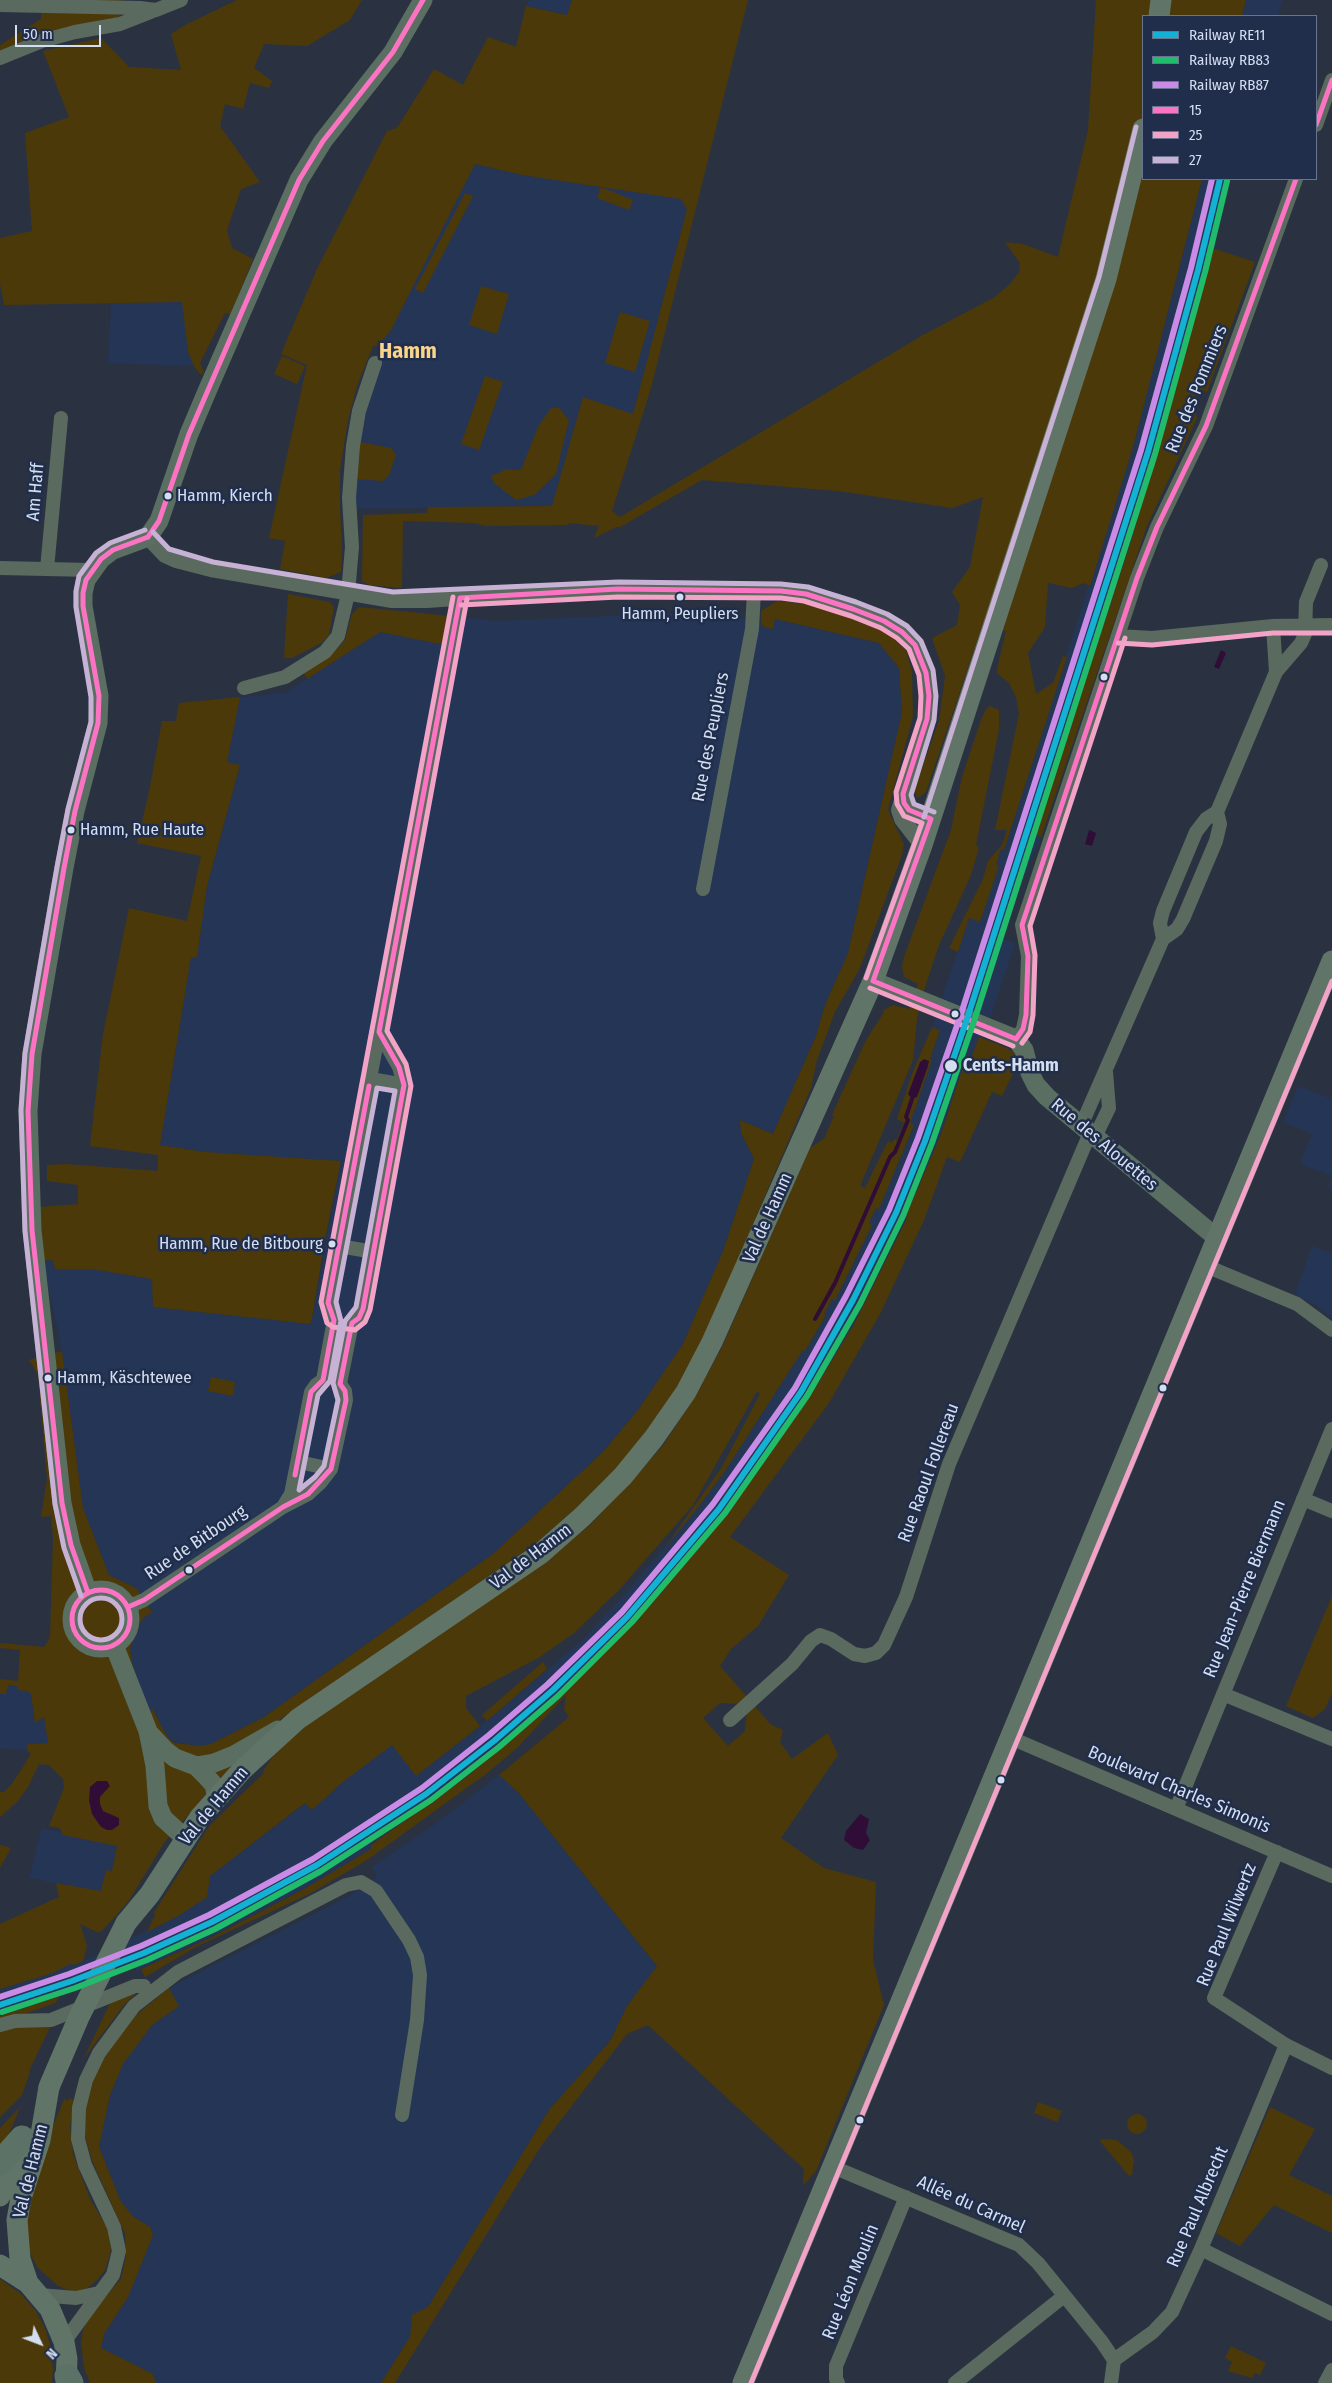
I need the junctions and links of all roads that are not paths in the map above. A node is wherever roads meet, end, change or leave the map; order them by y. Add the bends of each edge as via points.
1 (181, 0) edge
2 (422, 0) edge
3 (1162, 0) edge
4 (0, 5) edge
5 (156, 10) junction
6 (1159, 15) edge
7 (0, 58) edge
8 (1332, 80) edge
9 (1317, 122) edge
10 (1142, 133) edge
11 (1296, 180) edge
12 (376, 363) dead end
13 (61, 418) dead end
14 (148, 537) junction
15 (1321, 565) dead end
16 (0, 568) edge
17 (47, 569) junction
18 (92, 570) junction
19 (754, 591) junction
20 (348, 594) junction
21 (460, 598) junction
22 (1306, 624) junction
23 (1332, 625) edge
24 (1273, 626) junction
25 (1118, 636) junction
26 (1276, 672) junction
27 (244, 688) dead end
28 (903, 794) junction
29 (1217, 812) junction
30 (931, 819) junction
31 (922, 846) junction
32 (703, 889) dead end
33 (1163, 939) junction
34 (1332, 960) edge
35 (873, 981) junction
36 (379, 1032) junction
37 (1016, 1039) junction
38 (371, 1079) junction
39 (404, 1085) junction
40 (1089, 1132) junction
41 (1217, 1238) junction
42 (339, 1246) junction
43 (374, 1252) junction
44 (1206, 1266) junction
45 (334, 1320) junction
46 (352, 1324) junction
47 (1332, 1330) edge
48 (328, 1350) junction
49 (346, 1352) junction
50 (323, 1380) junction
51 (340, 1384) junction
52 (1332, 1429) edge
53 (299, 1462) junction
54 (331, 1468) junction
55 (1302, 1499) junction
56 (283, 1507) junction
57 (1332, 1511) edge
58 (88, 1593) junction
59 (128, 1607) junction
60 (114, 1645) junction
61 (1223, 1694) junction
62 (298, 1719) junction
63 (730, 1720) dead end
64 (148, 1731) junction
65 (1011, 1738) junction
66 (1332, 1739) edge
67 (196, 1766) junction
68 (217, 1798) junction
69 (1176, 1809) junction
70 (185, 1838) junction
71 (1277, 1852) junction
72 (1332, 1876) edge
73 (144, 1986) dead end
74 (0, 2026) edge
75 (1286, 2045) junction
76 (1332, 2068) edge
77 (48, 2087) junction
78 (402, 2115) dead end
79 (22, 2138) junction
80 (0, 2163) edge
81 (833, 2167) junction
82 (0, 2196) edge
83 (906, 2197) junction
84 (1201, 2249) junction
85 (0, 2265) edge
86 (34, 2289) junction
87 (98, 2293) junction
88 (1064, 2296) junction
89 (1332, 2314) edge
90 (64, 2342) junction
91 (1114, 2360) junction
92 (1332, 2370) edge
93 (68, 2381) edge
94 (743, 2383) edge
95 (838, 2383) edge
96 (955, 2383) edge
97 (1111, 2383) edge
98 (1326, 2383) edge

1 - 5 street
2 - 14 main road via 393,52 323,142 299,180 189,434 159,521
3 - 6 main road
4 - 5 street
5 - 7 street via 120,24 42,41
8 - 9 street
10 - 30 main road, Val de Hamm via 1106,279
11 - 25 street, Rue des Pommiers via 1206,426 1158,527
12 - 20 street via 363,398 352,446 349,498 352,547
13 - 17 street, Am Haff
14 - 18 main road via 113,550
14 - 20 street via 165,555 211,570
15 - 22 street, Rue Raoul Follereau via 1306,602
16 - 17 street
17 - 18 street
18 - 58 main road via 86,580 83,606 99,696 98,723 63,875 32,1054 28,1111 32,1230 62,1503 71,1545
19 - 21 street via 618,589
19 - 28 street via 806,594 853,609 884,621 915,645 926,673 929,696 927,719
19 - 32 street, Rue des Peupliers via 752,629
20 - 21 street via 392,600
20 - 27 street via 338,636 325,652 285,677
21 - 36 street
22 - 23 street
22 - 24 street
22 - 26 street, Rue Raoul Follereau via 1301,643
24 - 25 street via 1152,638
24 - 26 street, Rue Raoul Follereau
25 - 37 street, Rue des Pommiers via 1022,925 1028,956 1026,1015
26 - 29 street, Rue Raoul Follereau
28 - 30 street via 909,810
28 - 31 street via 899,810 902,819
29 - 33 street, Rue Raoul Follereau via 1220,824 1216,841 1183,919 1177,929
29 - 33 street, Rue Raoul Follereau via 1206,819 1196,832 1163,911 1160,923
30 - 31 main road, Val de Hamm
31 - 35 main road, Val de Hamm
33 - 40 street, Rue Raoul Follereau via 1106,1072 1109,1108
34 - 41 main road
35 - 37 main road
35 - 62 main road, Val de Hamm via 712,1342 686,1392 654,1438 582,1518 540,1554
36 - 38 street
36 - 39 street, Rue de Bitbourg via 399,1067
37 - 40 main road, Rue des Alouettes via 1024,1050 1036,1086
38 - 39 street
38 - 42 street
39 - 43 street, Rue de Bitbourg
40 - 41 main road, Rue des Alouettes
40 - 63 street, Rue Raoul Follereau via 949,1464 906,1597 884,1645 876,1654 866,1656 854,1654 820,1635 810,1641 792,1664
41 - 44 main road
42 - 43 street
42 - 45 street via 328,1303
43 - 46 street, Rue de Bitbourg via 364,1309
44 - 47 street via 1297,1304
44 - 65 main road
45 - 46 street
45 - 48 street
46 - 49 street, Rue de Bitbourg
48 - 49 street
48 - 50 street
49 - 51 street, Rue de Bitbourg
50 - 51 street
50 - 53 street via 311,1392
51 - 54 street, Rue de Bitbourg via 345,1390 346,1400
52 - 55 street, Rue Jean-Pierre Biermann
53 - 54 street
53 - 56 street via 291,1494
54 - 56 street, Rue de Bitbourg via 308,1494
55 - 57 street, Rue Jean-Pierre Biermann
55 - 61 street, Rue Jean-Pierre Biermann
56 - 59 street, Rue de Bitbourg via 144,1600
58 - 59 main road via 111,1592
58 - 60 main road via 74,1609 72,1620 75,1630 87,1644 96,1647
59 - 60 main road via 129,1629
60 - 64 main road
61 - 66 street, Rue Jean-Pierre Biermann
61 - 69 street, Rue Jean-Pierre Biermann
62 - 67 main road via 234,1755
62 - 68 main road, Val de Hamm via 242,1770
64 - 67 main road via 175,1758
64 - 70 main road via 158,1806 163,1818
65 - 69 street, Boulevard Charles Simonis
65 - 81 main road
67 - 68 main road via 214,1785
68 - 70 main road, Val de Hamm
69 - 71 street, Boulevard Charles Simonis
70 - 77 main road, Val de Hamm, bridge via 150,1894 126,1923
71 - 72 street, Boulevard Charles Simonis
71 - 75 street, Rue Paul Wilwertz via 1214,1998
73 - 74 street via 135,1986 51,2020 15,2021
75 - 76 street, Rue Paul Wilwertz
75 - 84 street, Rue Paul Albrecht
77 - 79 main road, Val de Hamm
77 - 86 main road, Val de Hamm via 40,2140 17,2220 20,2259
78 - 87 street via 417,2020 420,1975 416,1957 409,1940 376,1891 361,1882 346,1884 178,1972 134,2006 99,2053 86,2080 79,2108 78,2139 85,2165 114,2227 119,2251 113,2274
79 - 80 highway
79 - 82 main road, Val de Hamm
81 - 83 street, Allée du Carmel
81 - 94 main road
83 - 88 street, Allée du Carmel via 1019,2245
83 - 95 street, Rue Léon Moulin via 836,2366
84 - 89 street
84 - 91 street, Rue Paul Albrecht via 1172,2312 1153,2332
85 - 86 main road
86 - 87 street via 76,2298
86 - 90 main road via 54,2317
87 - 90 street
88 - 91 street, Allée du Carmel
88 - 96 street
90 - 93 main road
91 - 97 street
92 - 98 street

